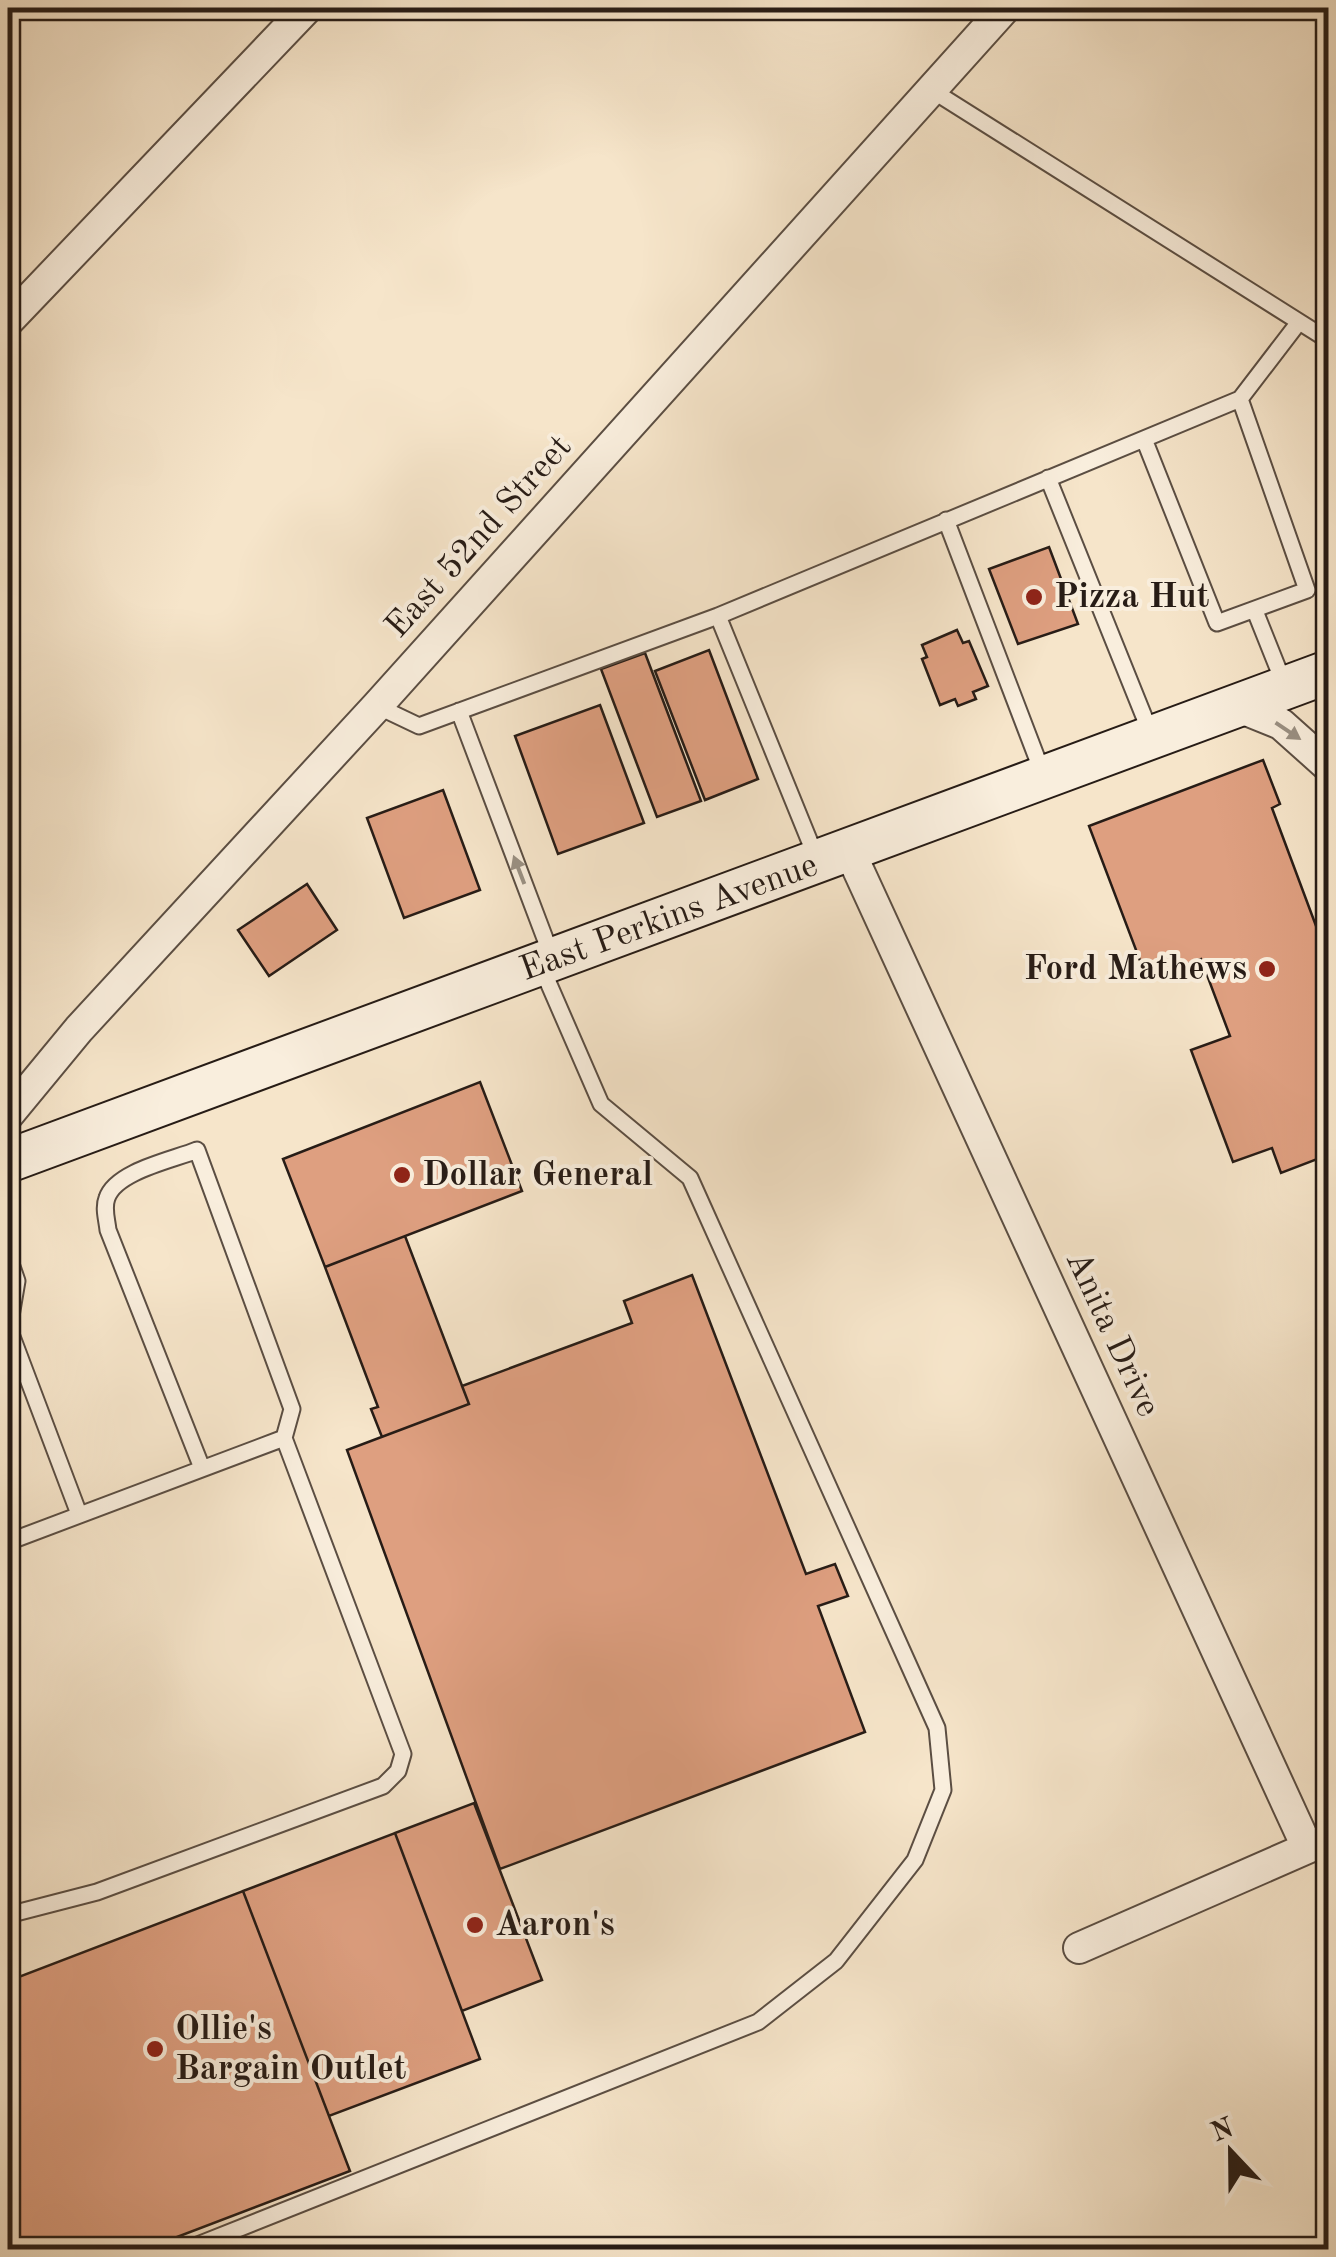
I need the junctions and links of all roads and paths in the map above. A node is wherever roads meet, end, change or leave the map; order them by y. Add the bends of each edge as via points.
1 (307, 8) edge
2 (1005, 8) edge
3 (930, 89) junction
4 (8, 320) edge
5 (1299, 322) junction
6 (1328, 340) edge
7 (1240, 399) junction
8 (1144, 439) junction
9 (1048, 478) junction
10 (946, 520) junction
11 (1255, 610) junction
12 (718, 616) junction
13 (1328, 672) edge
14 (1286, 689) junction
15 (377, 706) junction
16 (1239, 707) junction
17 (459, 711) junction
18 (1152, 739) junction
19 (1328, 766) edge
20 (1046, 779) junction
21 (834, 858) junction
22 (547, 963) junction
23 (8, 1115) edge
24 (8, 1161) edge
25 (8, 1254) edge
26 (8, 1327) edge
27 (284, 1438) junction
28 (202, 1468) junction
29 (80, 1514) junction
30 (8, 1542) edge
31 (1318, 1843) edge
32 (8, 1915) edge
33 (1078, 1948) dead end
34 (185, 2250) edge

1 - 4 street
2 - 3 street, East 52nd Street
3 - 5 lane
3 - 15 street, East 52nd Street
5 - 6 lane
5 - 7 lane
7 - 8 lane
7 - 11 lane via 1307,590
8 - 9 lane
8 - 11 lane via 1217,623
9 - 10 lane
9 - 18 lane
10 - 12 lane
10 - 20 lane
11 - 14 lane
12 - 17 lane
12 - 21 lane
13 - 14 main road, East Perkins Avenue
14 - 16 main road, East Perkins Avenue
15 - 17 lane via 418,726
15 - 23 street, East 52nd Street
16 - 18 main road, East Perkins Avenue
16 -> 19 street via 1281,724
22 -> 17 lane
18 - 20 main road, East Perkins Avenue
20 - 21 main road, East Perkins Avenue
21 - 22 main road, East Perkins Avenue
21 - 31 street, Anita Drive
22 - 24 main road, East Perkins Avenue
22 - 34 lane via 601,1104 690,1178 937,1728 943,1790 915,1860 836,1962 758,2022
25 - 26 lane via 17,1282
26 - 29 lane
27 - 28 lane
27 - 28 lane via 292,1409 196,1150 123,1180 107,1198 106,1211
27 - 32 lane via 403,1754 398,1771 383,1786 208,1852
28 - 29 lane
29 - 30 lane
31 - 33 street

